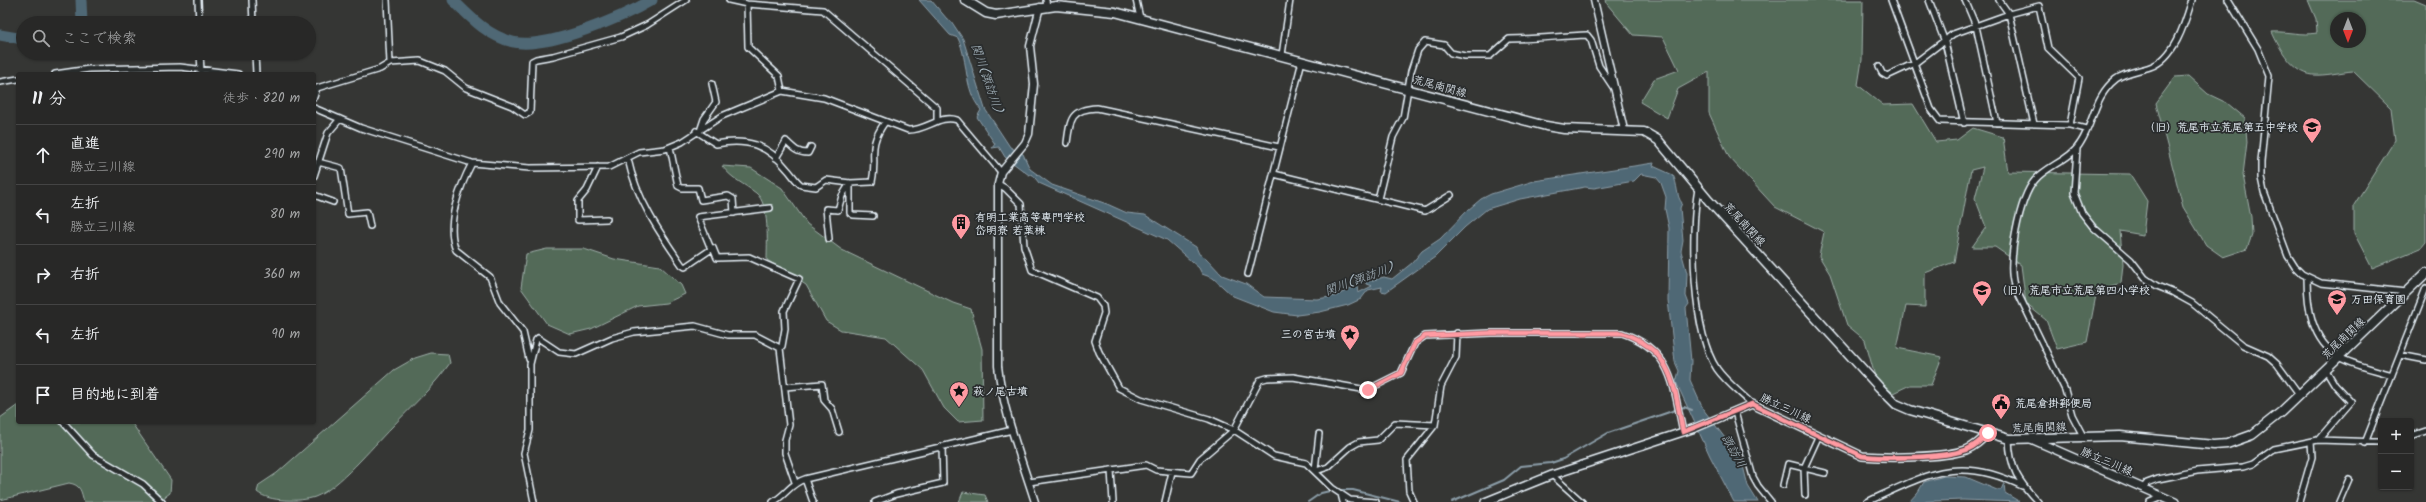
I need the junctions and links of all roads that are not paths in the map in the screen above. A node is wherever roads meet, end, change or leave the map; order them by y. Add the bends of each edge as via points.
1 (198, 0) edge
2 (252, 0) edge
3 (387, 0) edge
4 (686, 0) edge
5 (729, 0) edge
6 (965, 0) edge
7 (1136, 0) edge
8 (1290, 0) edge
9 (1594, 0) edge
10 (1891, 0) edge
11 (1929, 0) edge
12 (1966, 0) edge
13 (1999, 0) edge
14 (2192, 0) edge
15 (2228, 0) edge
16 (747, 4) junction
17 (1044, 5) edge
18 (2009, 14) junction
19 (199, 16) edge
20 (253, 16) edge
21 (1140, 18) junction
22 (1976, 26) junction
23 (1946, 42) junction
24 (1282, 55) junction
25 (200, 60) edge
26 (255, 60) edge
27 (1302, 61) junction
28 (390, 63) junction
29 (1915, 63) junction
30 (1879, 67) dead end
31 (201, 71) junction
32 (90, 72) edge
33 (213, 72) edge
34 (256, 72) edge
35 (16, 79) edge
36 (0, 82) edge
37 (712, 84) dead end
38 (1613, 87) junction
39 (1407, 88) junction
40 (316, 91) edge
41 (782, 91) junction
42 (316, 109) edge
43 (340, 119) junction
44 (937, 121) junction
45 (885, 122) junction
46 (1964, 123) junction
47 (1997, 123) junction
48 (2034, 124) junction
49 (2070, 125) junction
50 (2086, 129) junction
51 (699, 130) junction
52 (1624, 130) junction
53 (1067, 143) dead end
54 (670, 147) junction
55 (811, 147) dead end
56 (1279, 147) junction
57 (2077, 149) junction
58 (628, 158) junction
59 (776, 158) junction
60 (318, 162) junction
61 (472, 163) junction
62 (598, 167) junction
63 (316, 169) edge
64 (1003, 170) junction
65 (1274, 174) junction
66 (850, 183) junction
67 (998, 184) junction
68 (1698, 189) junction
69 (1452, 195) dead end
70 (316, 196) edge
71 (1378, 199) junction
72 (333, 202) dead end
73 (770, 208) dead end
74 (734, 213) junction
75 (873, 216) dead end
76 (607, 218) dead end
77 (370, 226) dead end
78 (829, 239) dead end
79 (711, 249) junction
80 (1248, 274) dead end
81 (2307, 277) junction
82 (2424, 278) edge
83 (2426, 288) edge
84 (2406, 292) junction
85 (1457, 333) junction
86 (780, 348) junction
87 (2400, 355) junction
88 (2339, 357) junction
89 (2426, 360) edge
90 (530, 364) junction
91 (2326, 370) junction
92 (2392, 375) junction
93 (785, 387) junction
94 (2299, 394) junction
95 (1752, 404) junction
96 (1735, 412) junction
97 (65, 424) edge
98 (1435, 425) junction
99 (1012, 430) junction
100 (1234, 430) junction
101 (2426, 431) edge
102 (839, 432) dead end
103 (1683, 432) junction
104 (1988, 433) junction
105 (1320, 434) dead end
106 (1819, 435) junction
107 (2414, 435) edge
108 (2083, 436) junction
109 (2010, 439) junction
110 (2031, 439) junction
111 (2318, 440) junction
112 (2311, 442) junction
113 (2365, 442) junction
114 (2378, 442) edge
115 (942, 446) junction
116 (1804, 468) junction
117 (1111, 470) junction
118 (1316, 470) junction
119 (1172, 472) junction
120 (1825, 473) dead end
121 (1552, 475) junction
122 (805, 479) junction
123 (2349, 479) dead end
124 (795, 482) junction
125 (1029, 482) junction
126 (1783, 485) dead end
127 (2022, 486) junction
128 (2143, 488) junction
129 (1341, 494) junction
130 (1805, 495) dead end
131 (2162, 496) junction
132 (883, 500) edge
133 (162, 502) edge
134 (534, 502) edge
135 (773, 502) edge
136 (813, 502) edge
137 (875, 502) edge
138 (1035, 502) edge
139 (1113, 502) edge
140 (1165, 502) edge
141 (1343, 502) edge
142 (1376, 502) edge
143 (1414, 502) edge
144 (1485, 502) edge
145 (1582, 502) edge
146 (1771, 502) edge
147 (1866, 502) edge
148 (2038, 502) edge
149 (2150, 502) edge
150 (2175, 502) edge
151 (2299, 502) edge
152 (2339, 502) edge

1 - 19 street
2 - 20 street
3 - 28 street
4 - 28 street via 621,38 536,58 532,61 530,112 525,115 512,106 466,88 431,64 420,61
5 - 16 street
6 - 17 main road, 荒尾南関線 via 986,13 996,15
7 - 21 street
8 - 24 street
9 - 38 street
10 - 29 street
11 - 23 street
12 - 22 street
13 - 18 street
14 - 50 street via 2172,50 2152,66 2116,79 2104,92
15 - 81 street via 2258,49 2269,76 2261,178 2288,256 2295,267
16 - 41 street via 748,47 779,76
16 - 44 street via 823,10 937,108
17 - 21 main road, 荒尾南関線 via 1097,8
17 - 64 street via 1030,46 1033,95 1029,134 1025,143
18 - 22 street
18 - 48 street
18 - 49 street via 2039,6 2048,48 2079,78
21 - 24 main road, 荒尾南関線
22 - 23 street via 1953,34
22 - 47 street
23 - 29 street
23 - 46 street
24 - 27 main road, 荒尾南関線
25 - 31 street
26 - 34 street
27 - 39 main road, 荒尾南関線
27 - 56 street
28 - 40 street via 380,69 317,88
29 - 30 street via 1886,76
29 - 46 street via 1931,109 1940,121
31 - 32 street via 180,67
31 - 33 street
35 - 36 street
37 - 51 street via 716,102
38 - 39 street via 1599,66 1587,35 1509,39 1490,56 1451,53 1444,45 1426,42 1418,50
38 - 52 street
39 - 52 main road, 荒尾南関線 via 1546,126 1564,129
39 - 71 street via 1403,118 1393,137
41 - 45 street via 824,98
41 - 51 street via 722,116
42 - 43 street
43 - 60 street via 328,132
43 - 61 street
44 - 45 street via 917,131
44 - 64 street via 951,118 957,120
45 - 66 street via 876,134 873,145 872,182
46 - 47 street
47 - 48 street
48 - 49 street
49 - 50 street
50 - 57 street
51 - 54 street
51 - 59 street via 716,144 755,143
52 - 68 main road, 荒尾南関線 via 1644,132 1658,140
53 - 56 street via 1070,123 1076,113 1097,108
54 - 58 street via 638,152
54 - 74 street via 678,186 698,188 700,200 728,196 733,199
55 - 59 street via 808,153 802,153 794,150 786,141
56 - 65 street
57 - 94 street via 2074,193 2082,214 2093,227 2131,260 2145,278 2192,303 2243,345 2268,356
57 - 108 street via 2044,172 2034,181 2028,192 2015,237 2011,275 2065,390 2072,415
58 - 62 street via 609,167
58 - 79 street via 632,178 636,182 647,212 682,265 685,268
59 - 66 street via 801,185 816,187 826,180
60 - 63 street
60 - 77 street via 341,168 348,214 367,212
61 - 62 street via 525,167
61 - 90 street via 461,183 453,221 454,245 456,250 490,277 500,303 523,332
62 - 76 street via 587,190 578,201 578,220
64 - 67 street
65 - 71 street
65 - 80 street
66 - 75 street via 850,213 853,216
66 - 78 street via 842,196 838,210 826,209
67 - 99 street via 998,366 1004,406
67 - 100 street via 1021,204 1024,246 1032,270 1097,298 1103,306 1103,320 1095,341 1119,388 1141,399 1209,419
68 - 95 street via 1695,209 1695,276 1704,340 1717,369
68 - 104 main road, 荒尾南関線 via 1896,404
69 - 71 street via 1425,210
70 - 72 street
73 - 74 street
74 - 79 street via 698,218
79 - 86 street via 713,248 717,258 749,257 799,279 784,311 785,329
81 - 84 street via 2321,282
81 - 88 street via 2307,299 2316,331 2322,342
82 - 84 main road, 荒尾南関線
83 - 87 street
84 - 88 main road, 荒尾南関線
85 - 98 street via 1456,357 1441,386
85 - 100 street via 1421,338 1415,343 1401,373 1368,390 1293,377 1260,380
85 - 103 street via 1622,333 1635,337 1661,358 1668,368
86 - 90 street via 755,335 728,335 695,326 634,332 612,338 576,354 559,352 538,338
86 - 93 street
87 - 89 street
87 - 92 street
88 - 91 main road, 荒尾南関線
88 - 92 street
90 - 134 street via 530,430 524,453
91 - 94 main road, 荒尾南関線
91 - 111 street via 2335,385 2351,402
92 - 113 street
93 - 102 street via 822,384 824,400 832,409
93 - 124 street via 789,425 785,453
94 - 108 main road, 荒尾南関線 via 2266,426 2252,435 2227,444 2214,445 2138,437
95 - 96 main road, 勝立三川線
95 - 106 main road, 勝立三川線
96 - 103 main road, 勝立三川線
96 - 146 street via 1753,476
97 - 133 street via 93,455 143,484
98 - 118 street via 1395,422 1378,440 1359,442 1328,467
98 - 143 street via 1407,460 1408,486
99 - 115 street
99 - 125 street
100 - 118 street via 1274,456 1306,463
100 - 119 street via 1200,459 1191,473
101 - 107 street
103 - 121 main road, 勝立三川線
104 - 106 main road, 勝立三川線 via 1979,443 1948,454 1876,457 1862,456
104 - 109 main road, 荒尾南関線
105 - 118 street
106 - 116 street
108 - 110 main road, 荒尾南関線
109 - 110 main road, 荒尾南関線
109 - 127 street via 2010,460
110 - 128 main road, 勝立三川線
111 - 112 street
111 - 113 street
112 - 128 street via 2274,449 2253,464 2243,467 2197,470 2158,479 2147,483
112 - 151 street via 2312,457
113 - 114 street
115 - 122 street
115 - 132 street via 943,483
116 - 120 street
116 - 126 street via 1788,464
116 - 130 street
117 - 119 street via 1146,466
117 - 125 street
117 - 139 street
118 - 129 street
119 - 140 street
121 - 144 main road, 勝立三川線
121 - 145 street
122 - 124 street
122 - 136 street
123 - 152 street
124 - 135 street via 784,496
125 - 138 street
127 - 147 street via 2002,476 1980,470 1944,470 1931,473
127 - 148 street
128 - 131 main road, 勝立三川線
129 - 141 street
129 - 142 street via 1350,500
131 - 149 street
131 - 150 main road, 勝立三川線
132 - 137 street

